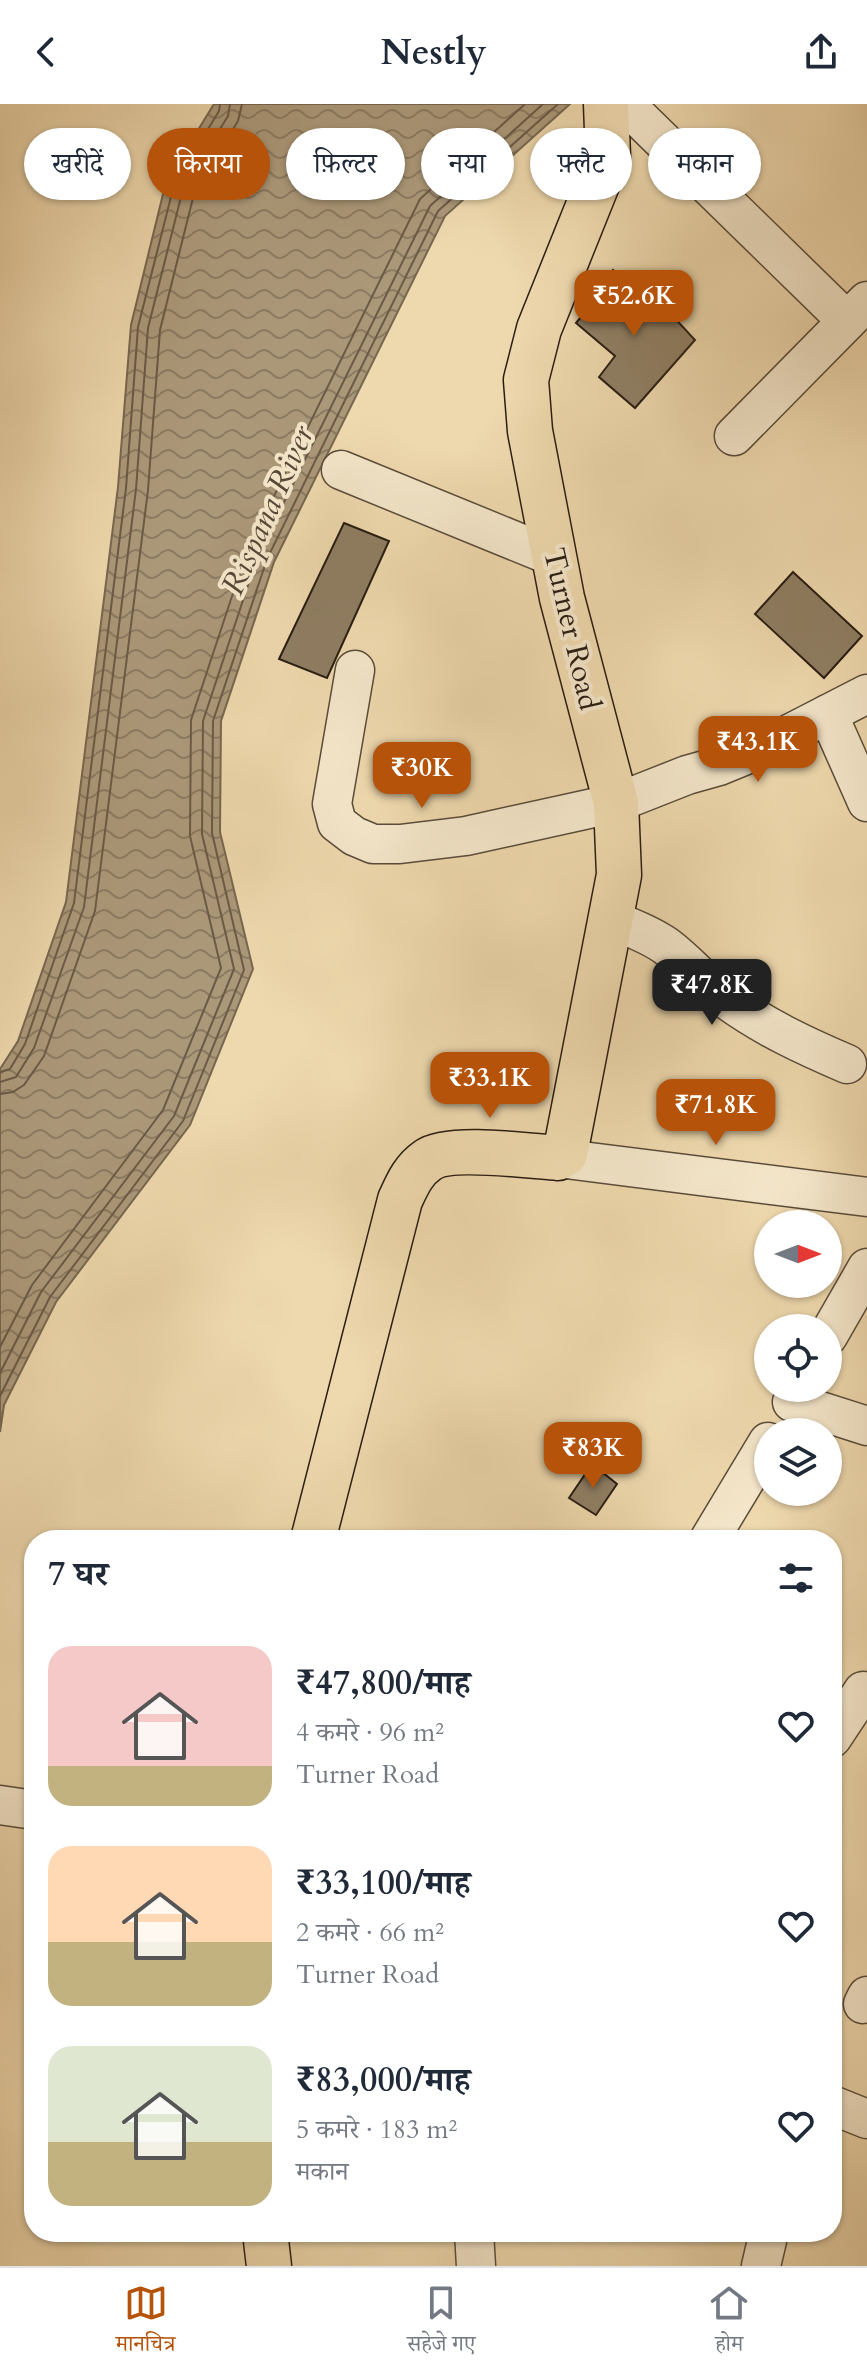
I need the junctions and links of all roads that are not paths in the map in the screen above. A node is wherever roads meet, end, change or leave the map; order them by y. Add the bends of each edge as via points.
1 (612, 105) edge
2 (857, 311) edge
3 (734, 436) dead end
4 (341, 470) dead end
5 (554, 557) junction
6 (355, 670) dead end
7 (867, 694) edge
8 (828, 714) junction
9 (867, 802) edge
10 (616, 803) junction
11 (610, 919) junction
12 (847, 1064) dead end
13 (558, 1158) junction
14 (867, 1197) edge
15 (867, 1268) edge
16 (841, 1314) edge
17 (788, 1407) edge
18 (867, 1426) edge
19 (754, 1465) edge
20 (316, 1530) edge
21 (715, 1530) edge
22 (863, 1691) dead end
23 (842, 1723) edge
24 (0, 1805) edge
25 (24, 1809) edge
26 (842, 2109) edge
27 (867, 2119) edge
28 (266, 2242) edge
29 (475, 2242) edge
30 (269, 2266) edge
31 (476, 2266) edge

1 - 2 street
1 - 5 main road, Turner Road via 608,157 539,329 526,380 530,431
2 - 3 street
4 - 5 street
5 - 10 main road, Turner Road
6 - 10 street via 332,804 337,823 354,836 373,844 400,844 466,836
7 - 8 street
8 - 9 street
8 - 10 street via 732,761
10 - 11 main road, Turner Road via 619,875
11 - 12 street via 667,947 725,999 763,1024
11 - 13 main road, Turner Road via 565,1154
13 - 14 street
13 - 20 main road via 455,1152 430,1158 412,1175 400,1200
15 - 16 street
17 - 18 street
19 - 21 street
22 - 23 street
24 - 25 street
26 - 27 street
28 - 30 main road
29 - 31 street

